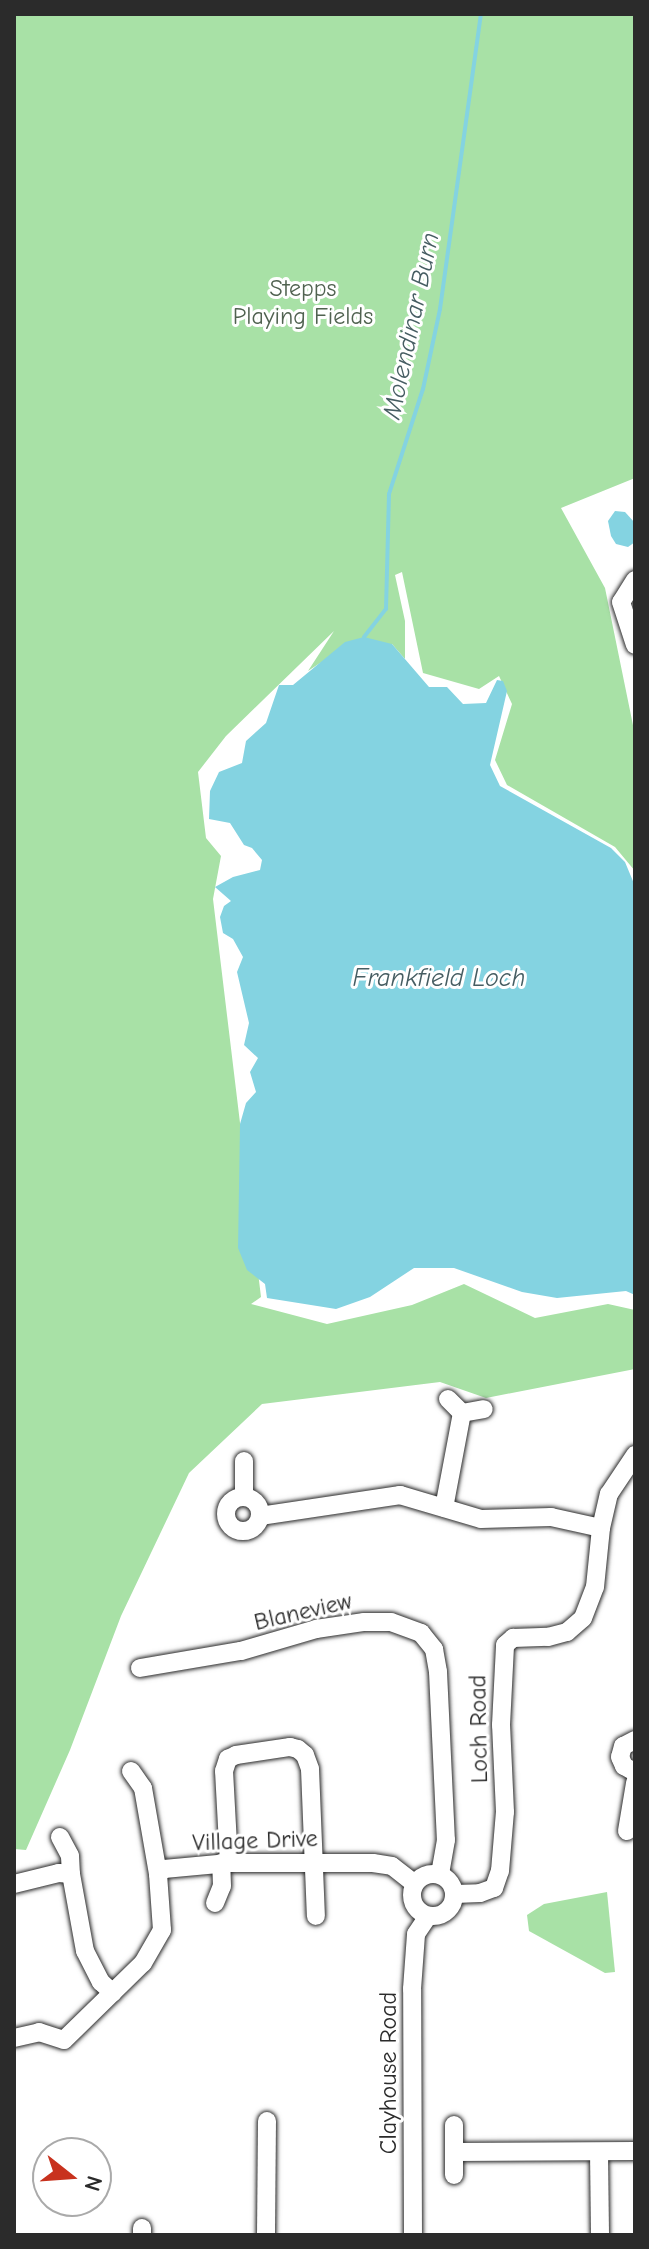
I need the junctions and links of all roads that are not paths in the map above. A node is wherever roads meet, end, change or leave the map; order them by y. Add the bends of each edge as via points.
1 (635, 580) edge
2 (635, 645) edge
3 (448, 1399) dead end
4 (484, 1409) dead end
5 (462, 1413) junction
6 (244, 1461) dead end
7 (632, 1464) edge
8 (244, 1497) junction
9 (444, 1508) junction
10 (260, 1516) junction
11 (601, 1528) junction
12 (140, 1668) dead end
13 (635, 1740) edge
14 (131, 1771) dead end
15 (635, 1772) edge
16 (635, 1783) edge
17 (627, 1831) dead end
18 (60, 1837) dead end
19 (315, 1862) junction
20 (225, 1863) junction
21 (71, 1874) junction
22 (158, 1874) junction
23 (440, 1874) junction
24 (14, 1884) edge
25 (415, 1884) junction
26 (455, 1894) junction
27 (215, 1903) dead end
28 (316, 1916) dead end
29 (428, 1916) junction
30 (113, 1993) junction
31 (14, 2038) edge
32 (267, 2121) dead end
33 (454, 2125) dead end
34 (635, 2151) edge
35 (454, 2152) junction
36 (599, 2152) junction
37 (454, 2175) dead end
38 (266, 2235) edge
39 (413, 2235) edge
40 (600, 2235) edge

1 - 2 street via 621,602
3 - 5 street
4 - 5 street
5 - 9 street
6 - 8 street
7 - 11 street, Loch Road via 609,1494
8 - 10 street via 257,1505
8 - 10 street via 226,1509 229,1525 245,1531
9 - 10 street via 400,1495
9 - 11 street via 481,1519 551,1517
11 - 26 street, Loch Road via 595,1587 583,1618 567,1632 513,1638 505,1645 500,1871 494,1888
12 - 23 street, Blaneview via 364,1622 391,1622 421,1633 434,1649 438,1672 446,1840
13 - 15 street via 623,1746 620,1757
14 - 22 street via 143,1788
16 - 17 street
18 - 21 street via 70,1856
19 - 20 street, Village Drive
19 - 20 street via 310,1769 305,1755 290,1747 228,1759
19 - 25 street, Village Drive via 383,1863
19 - 28 street
20 - 22 street, Village Drive
20 - 27 street
21 - 24 street
21 - 30 street via 85,1951
22 - 30 street via 162,1930 143,1963
23 - 25 street via 426,1874
23 - 26 street
25 - 29 street via 412,1901
26 - 29 street via 448,1911
29 - 39 street, Clayhouse Road via 416,1934 412,1989
30 - 31 street via 64,2040 39,2032
32 - 38 street
33 - 35 street
34 - 36 street
35 - 36 street
35 - 37 street
36 - 40 street

